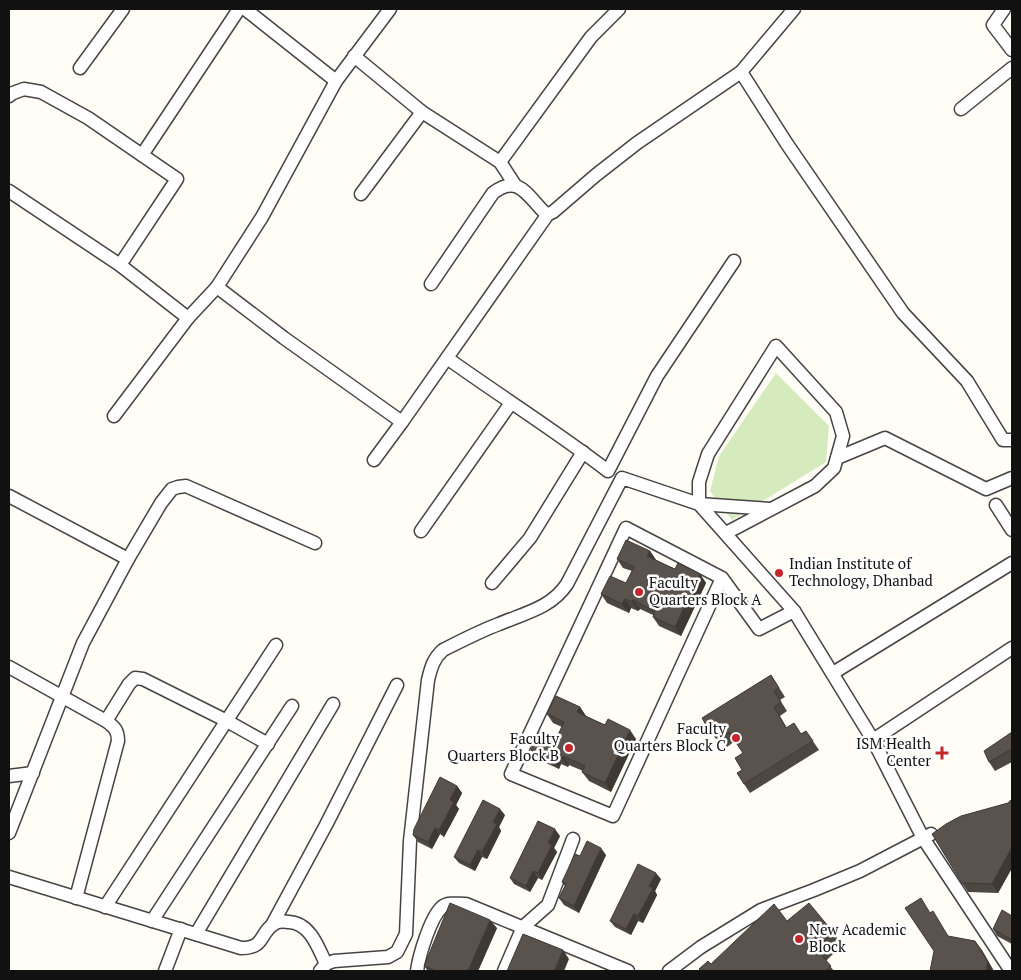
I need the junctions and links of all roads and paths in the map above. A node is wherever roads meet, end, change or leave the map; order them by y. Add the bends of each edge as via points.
1 (123, 9) edge
2 (239, 9) edge
3 (245, 9) edge
4 (390, 9) edge
5 (619, 9) edge
6 (794, 9) edge
7 (1004, 9) edge
8 (1012, 50) edge
9 (354, 56) junction
10 (80, 68) dead end
11 (1012, 68) edge
12 (741, 72) junction
13 (336, 81) junction
14 (9, 96) edge
15 (961, 109) dead end
16 (422, 112) junction
17 (142, 155) junction
18 (500, 162) junction
19 (514, 185) junction
20 (9, 191) edge
21 (361, 194) dead end
22 (548, 214) junction
23 (734, 261) dead end
24 (120, 265) junction
25 (431, 284) dead end
26 (217, 287) junction
27 (188, 318) junction
28 (447, 358) junction
29 (511, 403) junction
30 (114, 416) dead end
31 (402, 422) junction
32 (1012, 440) edge
33 (583, 452) junction
34 (837, 458) junction
35 (374, 460) dead end
36 (1012, 478) edge
37 (9, 496) edge
38 (699, 504) junction
39 (996, 505) dead end
40 (770, 509) junction
41 (1012, 530) edge
42 (421, 531) dead end
43 (726, 533) junction
44 (316, 543) dead end
45 (128, 559) junction
46 (1012, 563) edge
47 (722, 578) junction
48 (492, 583) dead end
49 (794, 611) junction
50 (276, 645) dead end
51 (1012, 648) edge
52 (9, 668) edge
53 (833, 673) junction
54 (396, 685) dead end
55 (62, 698) junction
56 (334, 704) dead end
57 (292, 706) dead end
58 (106, 721) junction
59 (227, 721) junction
60 (873, 740) junction
61 (268, 744) junction
62 (33, 773) junction
63 (9, 776) edge
64 (939, 830) edge
65 (9, 833) edge
66 (573, 838) dead end
67 (923, 838) junction
68 (9, 877) edge
69 (76, 898) junction
70 (105, 907) junction
71 (152, 921) junction
72 (272, 924) junction
73 (523, 927) junction
74 (181, 929) junction
75 (196, 934) junction
76 (323, 968) edge
77 (165, 971) edge
78 (417, 971) edge
79 (504, 971) edge
80 (628, 971) edge
81 (669, 971) edge
82 (1011, 971) edge

1 - 10 street
2 - 17 street
3 - 13 street
4 - 9 street
5 - 18 street via 591,37
6 - 12 street
7 - 8 street via 993,25
9 - 13 street
9 - 16 street
11 - 15 street
12 - 22 street via 636,143
12 - 32 street via 903,314 967,381 1003,440
13 - 26 street via 262,217
14 - 17 street via 24,89 41,92 88,118
16 - 18 street
16 - 21 street
17 - 24 street via 177,179
18 - 19 street
19 - 22 street via 524,189
19 - 25 street via 493,193
20 - 24 street
22 - 28 street
23 - 33 street via 657,376 608,471
24 - 27 street
26 - 27 street
26 - 31 street
27 - 30 street
28 - 29 street
28 - 31 street
29 - 33 street
29 - 42 street
31 - 35 street
33 - 48 street via 530,538
34 - 36 street via 885,438 986,489
34 - 38 street via 843,436 836,412 776,346 708,454 699,482
34 - 40 street via 834,468 815,486
37 - 45 street
38 - 40 street
38 - 43 street
38 - 76 street via 622,478 560,594 544,606 498,624 437,655 428,680 420,750 410,841 406,934 397,952 388,957 334,961
39 - 41 street
40 - 43 street
43 - 49 street
44 - 45 street via 186,486 178,486 161,504
45 - 55 street via 83,643
46 - 53 street
47 - 47 street via 626,528 511,774 613,816
47 - 49 street via 759,629
49 - 53 street
50 - 59 street
51 - 60 street
52 - 55 street
53 - 60 street
54 - 72 street
55 - 58 street
55 - 62 street
56 - 75 street
57 - 61 street
58 - 59 street via 135,678
58 - 69 street via 118,732 118,741
59 - 61 street
59 - 70 street
60 - 67 street
61 - 71 street
62 - 63 street
62 - 65 street
64 - 67 street
66 - 73 street via 548,905
67 - 81 street via 860,871 761,910
67 - 82 street
68 - 69 street
69 - 70 street
70 - 71 street
71 - 74 street
72 - 75 street via 259,943 250,948
72 - 76 street via 293,922 305,928 313,938
73 - 78 street via 466,904 442,907 420,954
73 - 79 street
73 - 80 street
74 - 75 street
74 - 77 street

